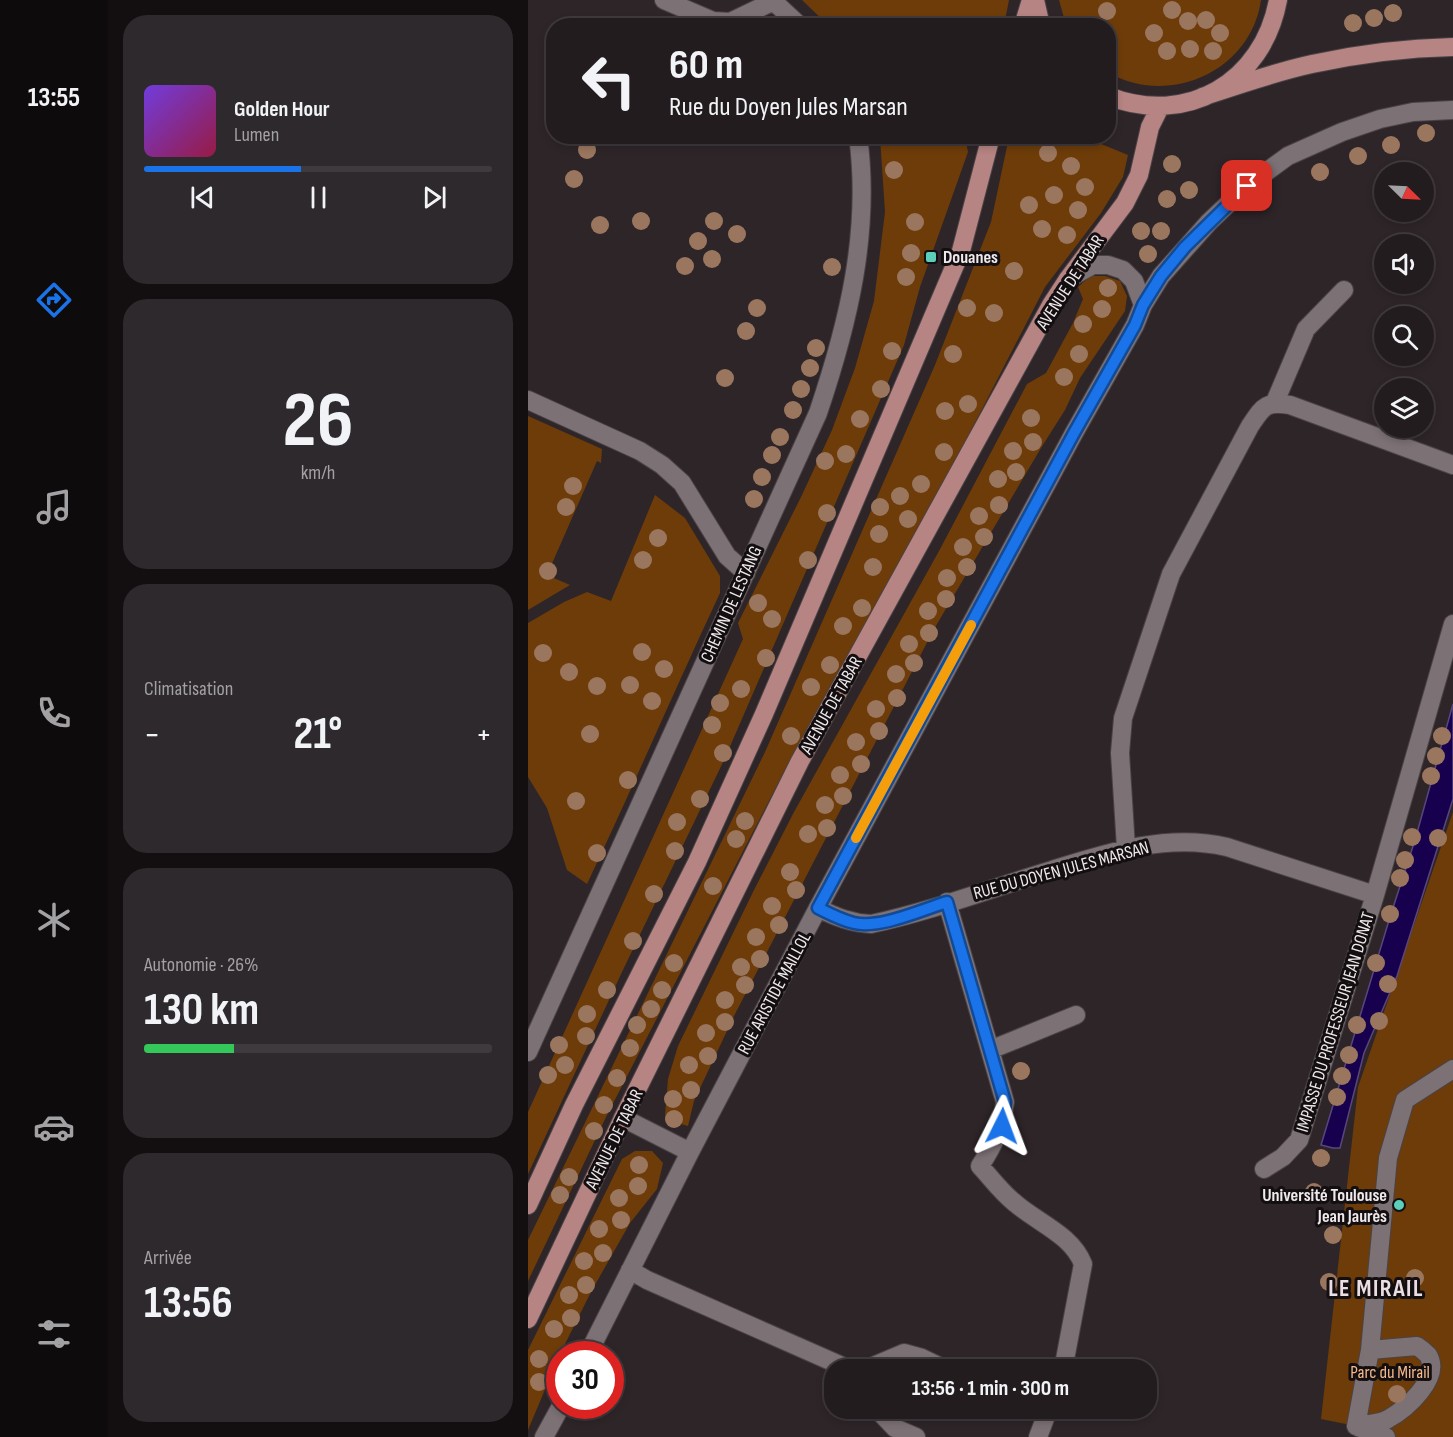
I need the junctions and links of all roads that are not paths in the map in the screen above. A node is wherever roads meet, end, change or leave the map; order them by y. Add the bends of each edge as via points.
1 (664, 0) edge
2 (1033, 0) edge
3 (1278, 0) edge
4 (773, 1) edge
5 (706, 18) edge
6 (738, 18) edge
7 (791, 18) edge
8 (1026, 18) edge
9 (1039, 18) edge
10 (1453, 46) edge
11 (1202, 97) junction
12 (1116, 99) edge
13 (1160, 107) junction
14 (1453, 110) edge
15 (859, 144) edge
16 (990, 144) edge
17 (1068, 279) junction
18 (1344, 290) dead end
19 (1143, 305) junction
20 (528, 400) edge
21 (1275, 402) junction
22 (1453, 465) edge
23 (746, 573) junction
24 (1453, 624) edge
25 (1126, 848) junction
26 (1375, 895) junction
27 (947, 902) junction
28 (818, 908) junction
29 (1076, 1015) dead end
30 (990, 1050) junction
31 (528, 1052) edge
32 (1453, 1069) edge
33 (623, 1118) junction
34 (690, 1152) junction
35 (1264, 1169) dead end
36 (528, 1205) edge
37 (630, 1270) junction
38 (528, 1319) edge
39 (594, 1341) edge
40 (1370, 1350) junction
41 (826, 1359) edge
42 (890, 1359) edge
43 (924, 1359) edge
44 (1064, 1359) edge
45 (554, 1419) edge
46 (886, 1419) edge
47 (1042, 1419) edge
48 (1353, 1432) edge
49 (544, 1437) edge
50 (916, 1437) edge
51 (1038, 1437) edge
52 (1386, 1437) edge

1 - 5 street
2 - 8 main road
2 - 9 main road
3 - 11 main road via 1263,44 1247,67
4 - 6 street
4 - 7 street
10 - 11 main road via 1317,63
11 - 13 main road
12 - 13 main road
13 - 17 main road, AVENUE DE TABAR via 1150,127 1139,175 1125,203
14 - 19 street, RUE ARISTIDE MAILLOL via 1380,119 1288,156 1247,186 1209,222 1161,276
15 - 23 street, CHEMIN DE LESTANG via 863,178 859,248 836,360 818,413
16 - 36 main road via 961,251 764,714 698,862 574,1105
17 - 19 street via 1093,265 1123,270 1134,282
17 - 33 main road, AVENUE DE TABAR via 800,761
18 - 21 street via 1306,329
19 - 28 street, RUE ARISTIDE MAILLOL
20 - 23 street via 662,465 682,483 728,556
21 - 22 street
21 - 25 street via 1262,409 1250,426 1171,574 1123,718 1120,753
23 - 31 street, CHEMIN DE LESTANG
24 - 26 street, IMPASSE DU PROFESSEUR JEAN DONAT
25 - 26 street, RUE DU DOYEN JULES MARSAN via 1206,842
25 - 27 street, RUE DU DOYEN JULES MARSAN
26 - 35 street, IMPASSE DU PROFESSEUR JEAN DONAT via 1299,1140
27 - 28 street, RUE DU DOYEN JULES MARSAN via 871,924 837,918
27 - 30 street
28 - 34 street, RUE ARISTIDE MAILLOL
29 - 30 street
30 - 44 street via 1005,1102 1002,1126 980,1166 1014,1203 1079,1252 1083,1264
32 - 40 street via 1406,1100 1388,1158
33 - 34 street
33 - 38 main road, AVENUE DE TABAR
34 - 37 street, RUE ARISTIDE MAILLOL
37 - 39 street, RUE ARISTIDE MAILLOL
37 - 41 street
40 - 48 street
40 - 48 street via 1417,1346 1427,1355 1430,1372 1417,1396 1387,1420
42 - 43 street via 904,1353
45 - 49 street
46 - 50 street via 895,1428
47 - 51 street
48 - 52 street

